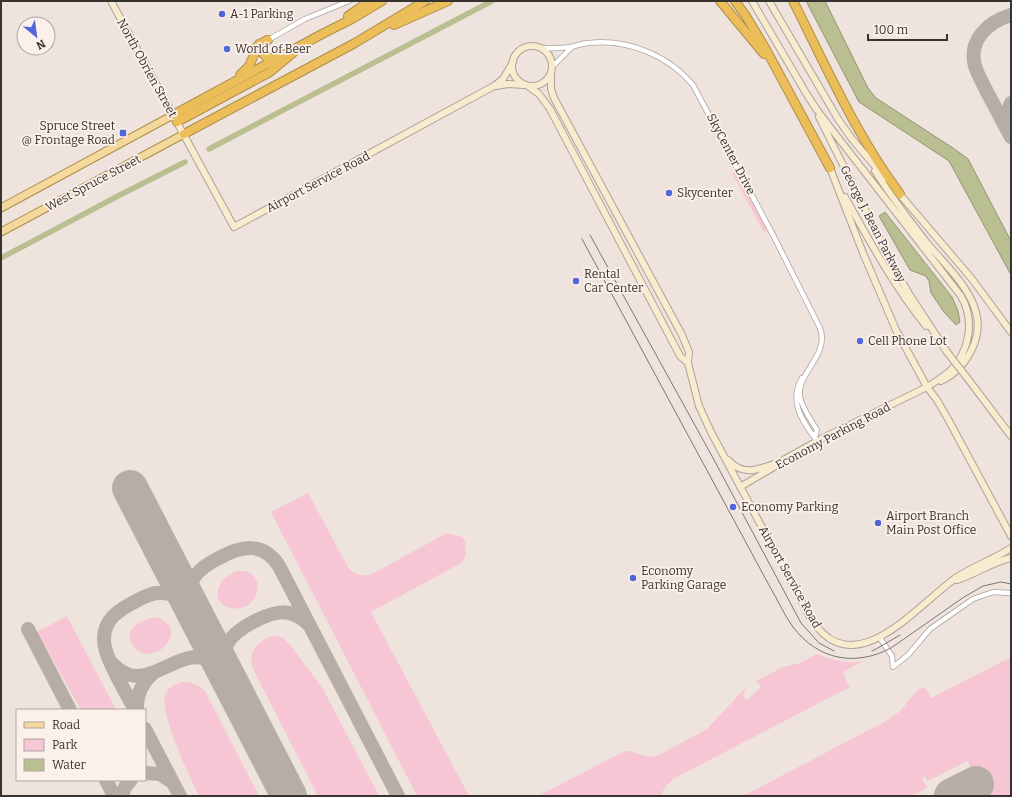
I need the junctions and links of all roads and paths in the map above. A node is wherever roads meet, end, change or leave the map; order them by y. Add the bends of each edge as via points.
1 (111, 1) edge
2 (349, 1) edge
3 (370, 1) edge
4 (382, 1) edge
5 (425, 1) edge
6 (448, 1) edge
7 (720, 1) edge
8 (735, 1) edge
9 (752, 1) edge
10 (769, 1) edge
11 (792, 1) edge
12 (322, 34) junction
13 (268, 40) junction
14 (308, 42) junction
15 (355, 43) junction
16 (572, 47) junction
17 (540, 48) junction
18 (278, 58) junction
19 (513, 62) junction
20 (552, 67) junction
21 (551, 75) junction
22 (236, 80) junction
23 (494, 86) junction
24 (528, 86) junction
25 (804, 90) junction
26 (790, 92) junction
27 (175, 119) junction
28 (184, 134) junction
29 (852, 139) junction
30 (830, 168) junction
31 (900, 194) junction
32 (1, 208) edge
33 (1, 232) edge
34 (1011, 332) edge
35 (947, 352) junction
36 (688, 363) junction
37 (927, 387) junction
38 (1011, 436) edge
39 (816, 439) junction
40 (723, 455) junction
41 (785, 459) junction
42 (740, 486) junction
43 (1011, 536) edge
44 (1011, 548) edge
45 (1011, 558) edge
46 (950, 582) junction
47 (1011, 594) edge
48 (880, 638) junction

1 - 27 street, North Obrien Street
2 - 13 street via 305,19
3 - 12 highway
4 - 12 highway
5 - 15 highway
6 - 15 highway
7 - 26 highway via 764,54
8 - 26 highway
9 - 25 street, George J. Bean Parkway
10 - 29 street, George J. Bean Parkway via 826,100
11 - 31 highway via 878,164
12 - 14 highway
13 - 18 highway via 262,46 262,51 265,56
13 - 22 highway via 259,44 249,66
14 - 18 highway
14 - 27 highway via 270,72
15 - 28 highway
16 - 17 street, SkyCenter Drive
16 - 20 street
16 - 39 street, SkyCenter Drive via 601,42 634,46 663,59 680,72 702,100 820,328 821,345 798,385 796,394 798,409
17 - 19 street via 533,46 520,50
17 - 20 street via 550,57
18 - 22 highway
19 - 23 street, Airport Service Road via 503,79
19 - 24 street via 514,74
20 - 21 street
21 - 24 street via 540,84
21 - 36 street, Airport Service Road via 554,98 682,335 689,352
22 - 27 highway
23 - 24 street, Airport Service Road
23 - 28 street, Airport Service Road via 234,227
24 - 36 street, Airport Service Road via 539,94 550,109 680,356
25 - 35 street, George J. Bean Parkway via 896,271
25 - 37 street via 831,129 948,277 967,306 969,330 963,351 950,370
26 - 30 highway
27 - 28 street, North Obrien Street
27 - 32 main road, West Spruce Street
28 - 33 main road, West Spruce Street
29 - 31 street, George J. Bean Parkway
29 - 37 street via 895,200 965,288 975,305 979,322 977,339 968,358 958,371 943,381
30 - 35 street via 894,283
30 - 37 street via 892,319
31 - 34 street, George J. Bean Parkway via 972,279
35 - 38 street, George J. Bean Parkway, bridge
36 - 40 street, Airport Service Road via 702,413
37 - 39 street, Economy Parking Road
37 - 43 street via 937,400
39 - 41 street, Economy Parking Road
40 - 41 street via 738,469 746,471
40 - 42 street, Airport Service Road
41 - 42 street, Economy Parking Road
42 - 48 street, Airport Service Road via 822,634 834,641 849,644
44 - 46 street, Airport Service Road
45 - 46 street
46 - 48 street, Airport Service Road via 906,620
47 - 48 street via 993,592 973,599 930,629 894,667 892,656

